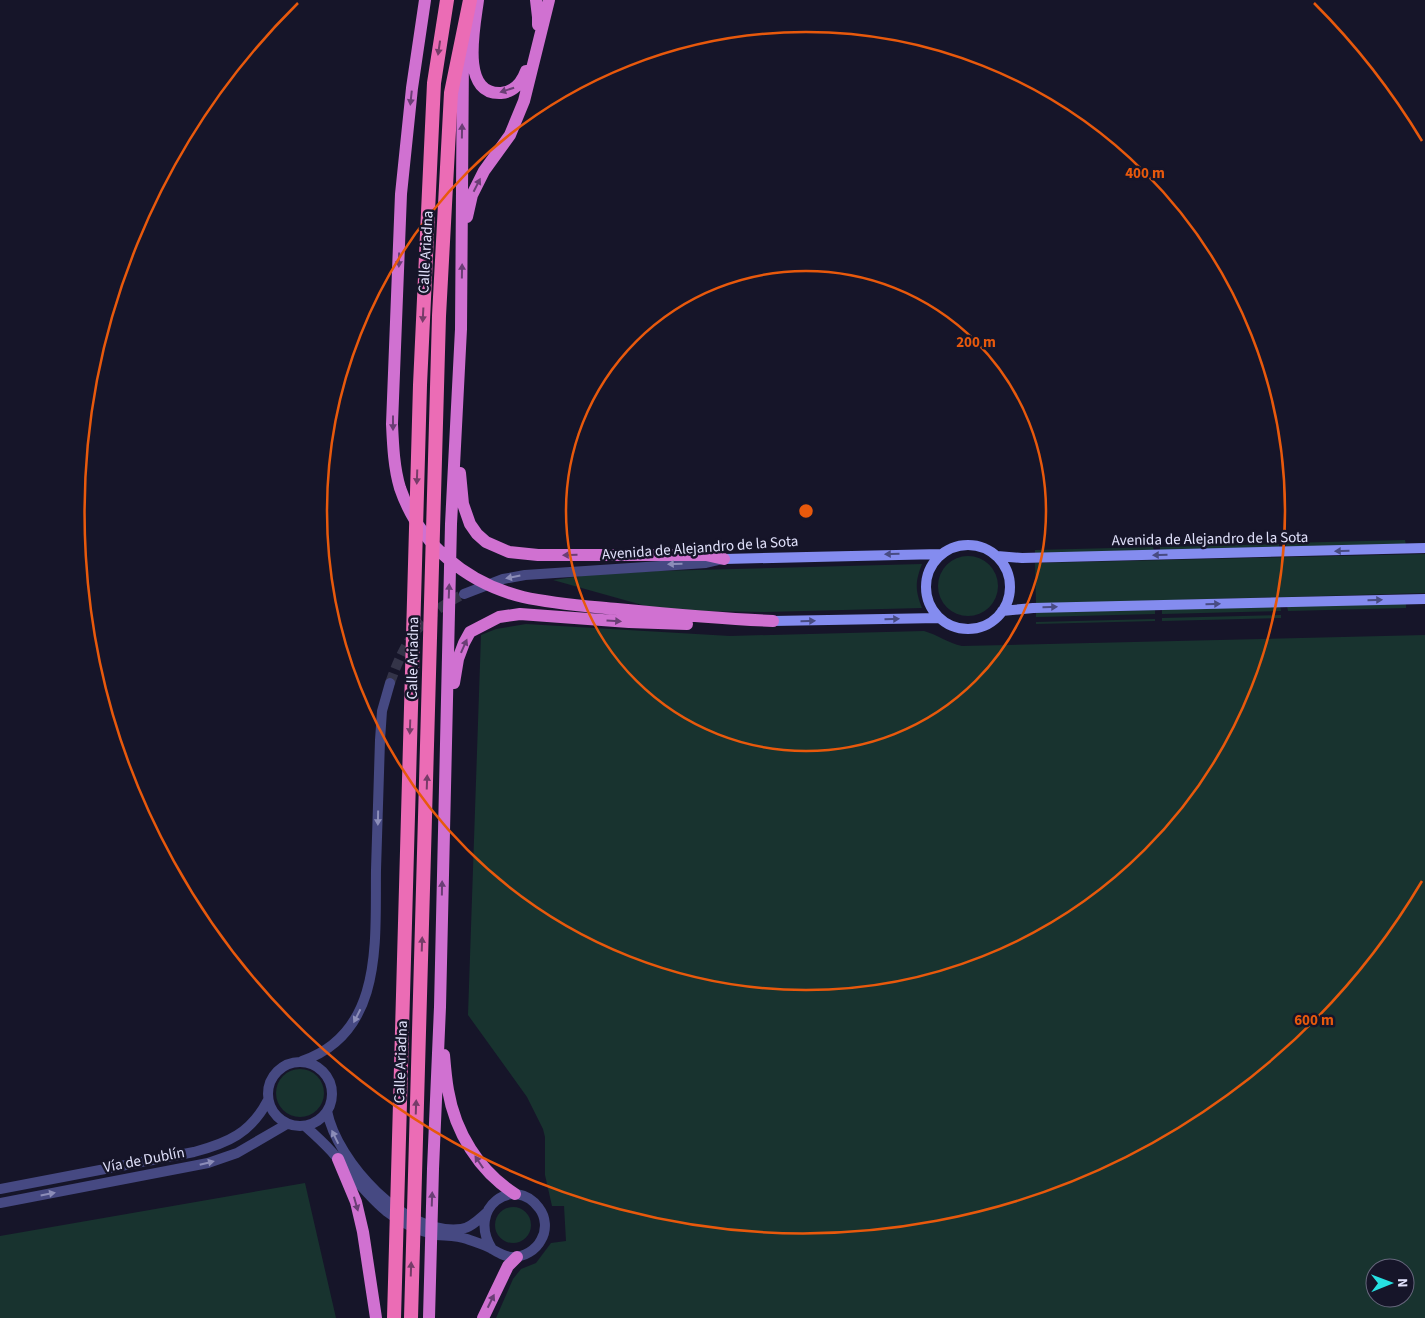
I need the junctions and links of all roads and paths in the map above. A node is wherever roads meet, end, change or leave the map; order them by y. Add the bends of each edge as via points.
1 (425, 0) edge
2 (446, 0) edge
3 (470, 0) edge
4 (478, 0) edge
5 (536, 0) edge
6 (549, 0) edge
7 (464, 32) junction
8 (462, 250) junction
9 (459, 372) junction
10 (1425, 548) edge
11 (941, 554) junction
12 (997, 556) junction
13 (724, 559) junction
14 (464, 594) tunnel mouth
15 (1425, 599) edge
16 (1002, 611) junction
17 (939, 618) junction
18 (773, 622) junction
19 (390, 683) tunnel mouth
20 (445, 797) junction
21 (440, 1007) junction
22 (302, 1061) junction
23 (268, 1100) junction
24 (327, 1111) junction
25 (286, 1124) junction
26 (305, 1126) junction
27 (338, 1159) junction
28 (0, 1189) edge
29 (370, 1190) junction
30 (515, 1194) junction
31 (0, 1203) edge
32 (487, 1212) junction
33 (445, 1232) junction
34 (492, 1249) junction
35 (517, 1257) junction
36 (376, 1318) edge
37 (394, 1318) edge
38 (411, 1318) edge
39 (429, 1318) edge
40 (483, 1318) edge

1 -> 18 highway via 400,194 392,424 400,488 413,515 436,548 455,566 506,592 598,607
2 -> 37 highway, Calle Ariadna via 434,93 420,385
3 - 7 highway, Calle Ariadna
5 -> 4 highway via 538,17 528,66 517,86 502,93 483,88 474,70 473,37
8 -> 6 highway via 472,195 484,171 510,135 524,101
8 -> 7 highway
38 -> 7 highway, Calle Ariadna via 439,316 452,93
9 -> 8 highway
13 -> 9 highway via 706,555 521,555 486,542 470,524 463,504
20 -> 9 highway via 453,457
10 -> 12 main road, Avenida de Alejandro de la Sota
11 - 12 main road via 954,547 970,545
11 -> 13 main road, Avenida de Alejandro de la Sota
11 - 17 main road via 931,566 926,581 930,605
12 - 16 main road via 1009,583
13 -> 14 street, Avenida de Alejandro de la Sota via 706,563 525,575 503,579
16 -> 15 main road
16 - 17 main road via 991,622 973,628 958,628
18 -> 17 main road
20 -> 18 highway via 455,672 470,632 483,624 499,617 520,614 677,624
19 -> 22 street via 382,711 380,740 372,972 365,999 347,1032 327,1050
21 -> 20 highway
30 -> 21 highway via 485,1170 460,1129 447,1089
39 -> 21 highway
22 - 23 street via 287,1064 274,1073 268,1086
22 - 24 street via 320,1068 330,1083 331,1102
23 - 25 street via 274,1114
23 - 28 street, Vía de Dublín via 249,1127 214,1147
24 - 26 street
29 -> 24 street via 340,1146
25 - 26 street
31 -> 25 street, Vía de Dublín via 208,1163 237,1152
26 - 27 street
27 - 29 street
27 -> 36 highway via 356,1202
29 - 33 street via 387,1211 410,1226 426,1232
30 - 32 street via 495,1201
30 - 35 street via 538,1206 545,1229 535,1248
32 - 33 street via 467,1227
32 - 34 street via 485,1235
33 - 34 street
34 - 35 street
40 -> 35 highway via 508,1266

